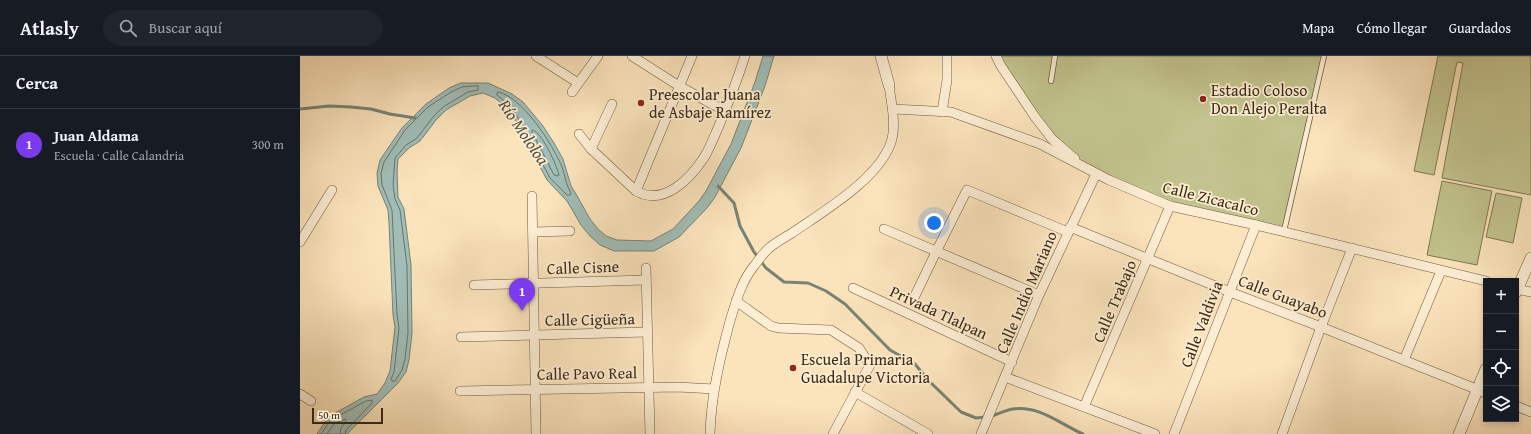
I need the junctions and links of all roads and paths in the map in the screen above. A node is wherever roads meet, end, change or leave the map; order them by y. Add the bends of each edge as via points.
1 (536, 56) edge
2 (598, 56) edge
3 (632, 56) edge
4 (692, 56) edge
5 (745, 56) edge
6 (882, 56) edge
7 (947, 56) edge
8 (996, 56) edge
9 (1055, 56) edge
10 (1324, 56) edge
11 (1051, 81) dead end
12 (578, 84) junction
13 (889, 85) joint
14 (679, 86) junction
15 (572, 92) dead end
16 (612, 104) dead end
17 (893, 109) junction
18 (725, 111) junction
19 (942, 112) junction
20 (579, 134) dead end
21 (591, 149) junction
22 (1094, 173) junction
23 (332, 190) dead end
24 (636, 191) junction
25 (532, 196) dead end
26 (1170, 206) junction
27 (1256, 225) junction
28 (884, 229) dead end
29 (1069, 229) junction
30 (570, 231) dead end
31 (1284, 231) junction
32 (533, 232) junction
33 (300, 242) edge
34 (1352, 248) junction
35 (936, 252) junction
36 (1531, 258) edge
37 (1148, 259) junction
38 (646, 268) dead end
39 (1441, 270) junction
40 (646, 280) junction
41 (1483, 280) edge
42 (534, 283) junction
43 (1519, 284) edge
44 (474, 285) dead end
45 (853, 288) dead end
46 (1519, 290) edge
47 (1230, 292) junction
48 (1531, 292) edge
49 (1039, 295) junction
50 (736, 301) junction
51 (912, 302) dead end
52 (1321, 327) junction
53 (647, 332) junction
54 (534, 335) junction
55 (461, 337) dead end
56 (1404, 360) junction
57 (1012, 362) junction
58 (1006, 377) junction
59 (649, 387) junction
60 (536, 389) junction
61 (714, 389) junction
62 (460, 391) dead end
63 (855, 392) junction
64 (1482, 392) edge
65 (300, 394) edge
66 (311, 400) dead end
67 (1084, 407) junction
68 (1519, 407) edge
69 (1531, 412) edge
70 (536, 434) edge
71 (650, 434) edge
72 (710, 434) edge
73 (833, 434) edge
74 (928, 434) edge
75 (981, 434) edge
76 (1155, 434) edge
77 (1174, 434) edge
78 (1282, 434) edge
79 (1459, 434) edge

1 - 12 street
2 - 12 street
3 - 14 street
4 - 14 street
5 - 18 street
6 - 13 street
7 - 19 street via 947,80
8 - 22 street via 1052,139
9 - 11 lane
10 - 31 lane
12 - 15 street
13 - 17 street
14 - 18 street
14 - 24 street
16 - 21 street
17 - 19 street, Calle Zicacalco
17 - 50 street via 892,138 885,157 872,173 768,249 752,267
18 - 24 street via 706,155 690,176 673,190 660,195 641,194
19 - 22 street, Calle Zicacalco via 951,112 1040,144
20 - 21 street
21 - 24 street
22 - 26 street, Calle Zicacalco
22 - 29 street, Calle Indio Mariano
23 - 33 street
25 - 32 street
26 - 27 street, Calle Zicacalco
26 - 37 street, Calle Trabajo
27 - 31 street, Calle Zicacalco
27 - 47 street, Calle Valdivia
28 - 35 street
29 - 35 street, Calle Guayabo via 967,190
29 - 37 street, Calle Guayabo
29 - 49 street, Calle Indio Mariano
30 - 32 street
31 - 34 street, Calle Zicacalco
32 - 42 street
34 - 39 street, Calle Zicacalco
34 - 52 street
35 - 49 street
35 - 51 street
36 - 43 street
37 - 47 street, Calle Guayabo
37 - 67 street, Calle Trabajo
38 - 40 street
39 - 41 street, Calle Zicacalco
39 - 56 street
40 - 42 street, Calle Cisne
40 - 53 street
42 - 44 street, Calle Cisne
42 - 54 street
45 - 57 street, Privada Tlalpan
46 - 48 street
47 - 52 street, Calle Guayabo
47 - 77 street, Calle Valdivia
49 - 57 street, Calle Indio Mariano
50 - 61 street
50 - 63 street via 771,326 831,330 859,348 870,364
52 - 56 street, Calle Guayabo
52 - 78 street
53 - 54 street, Calle Cigüeña
53 - 59 street
54 - 55 street, Calle Cigüeña
54 - 60 street
56 - 64 street, Calle Guayabo
57 - 58 street, Calle Indio Mariano
58 - 67 street
58 - 75 street, Calle Indio Mariano
59 - 60 street, Calle Pavo Real
59 - 61 street, Calle Pavo Real
59 - 71 street
60 - 62 street, Calle Pavo Real
60 - 70 street
61 - 72 street
63 - 73 street
63 - 74 street
64 - 79 street
65 - 66 street
67 - 76 street
68 - 69 street

